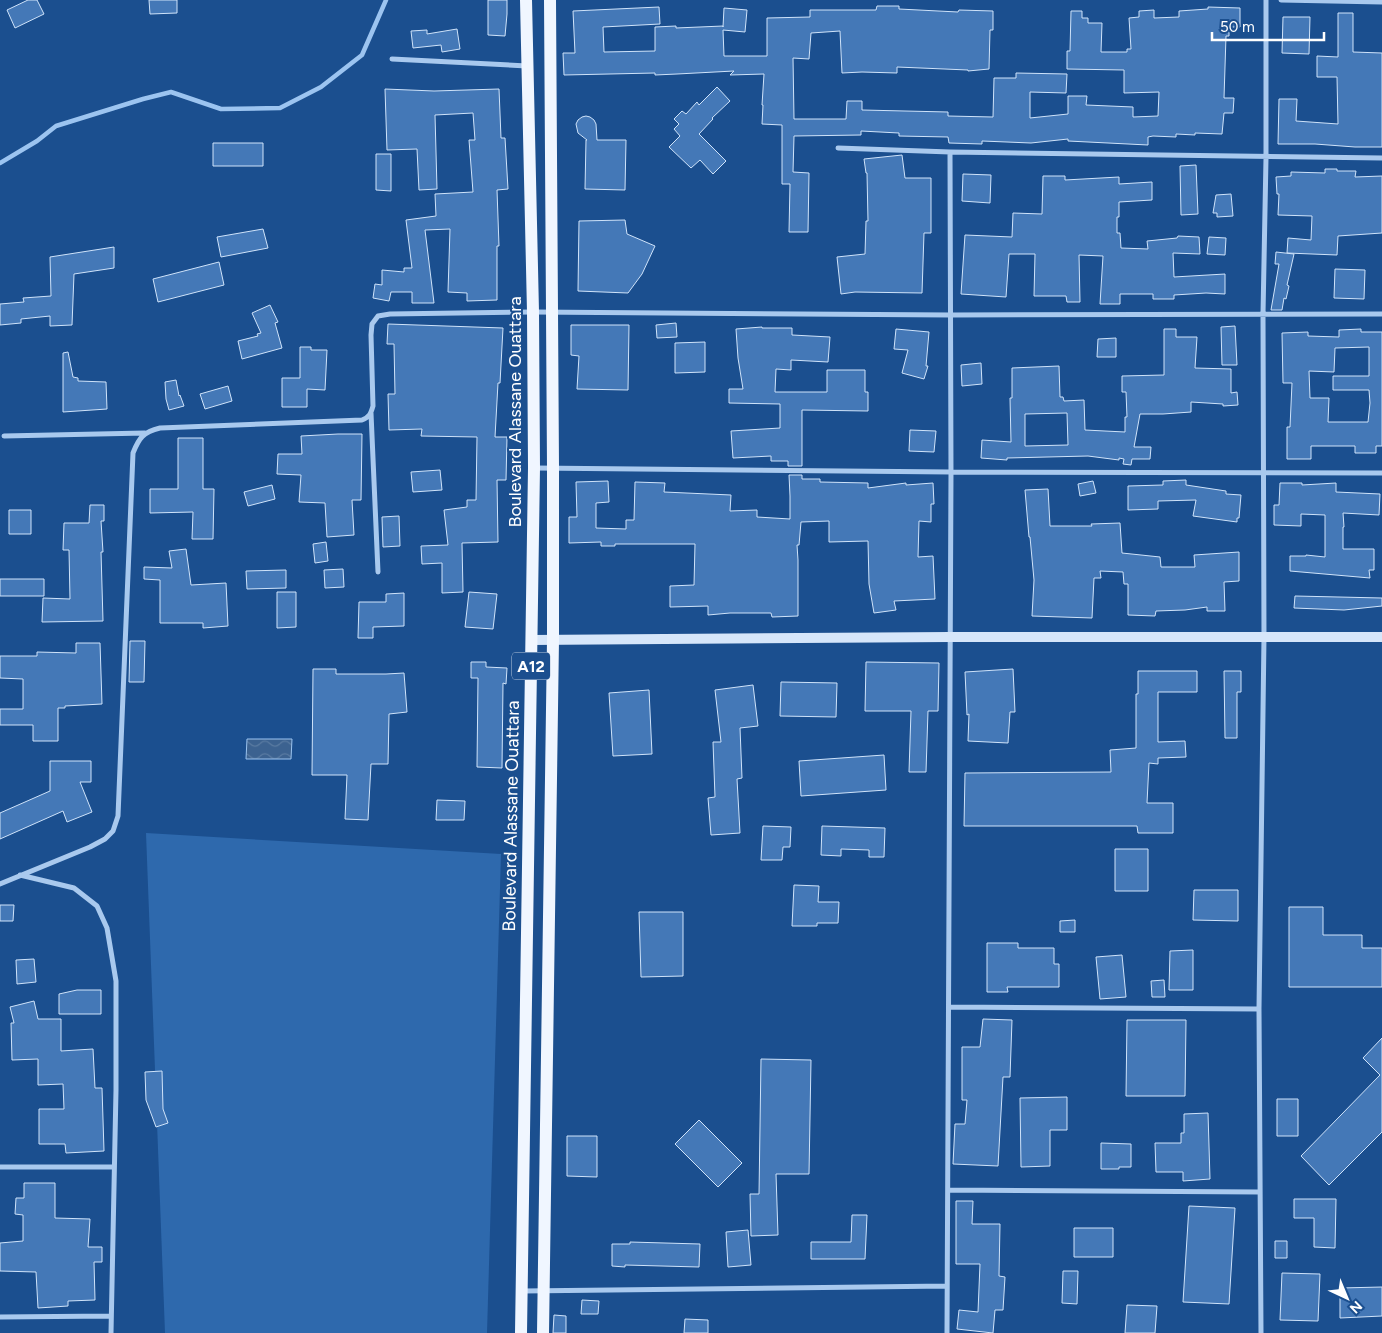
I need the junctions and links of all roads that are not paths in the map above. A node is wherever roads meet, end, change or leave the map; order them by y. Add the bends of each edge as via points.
1 (526, 0) edge
2 (550, 0) edge
3 (1266, 0) edge
4 (1281, 0) edge
5 (1382, 2) edge
6 (392, 59) dead end
7 (527, 66) junction
8 (838, 148) dead end
9 (950, 152) junction
10 (1266, 158) junction
11 (1382, 158) edge
12 (533, 312) junction
13 (552, 312) junction
14 (1263, 314) junction
15 (1382, 314) edge
16 (951, 315) junction
17 (371, 413) junction
18 (145, 434) junction
19 (4, 436) dead end
20 (534, 468) junction
21 (554, 468) junction
22 (951, 472) junction
23 (1264, 472) junction
24 (1382, 473) edge
25 (378, 572) dead end
26 (950, 637) junction
27 (1264, 637) junction
28 (1382, 637) edge
29 (531, 640) junction
30 (553, 640) junction
31 (20, 875) junction
32 (0, 884) edge
33 (526, 959) junction
34 (548, 959) junction
35 (949, 1006) junction
36 (1259, 1009) junction
37 (0, 1167) edge
38 (114, 1167) junction
39 (948, 1190) junction
40 (1260, 1192) junction
41 (947, 1286) junction
42 (521, 1290) junction
43 (544, 1291) junction
44 (111, 1316) junction
45 (0, 1317) edge
46 (111, 1333) edge
47 (521, 1333) edge
48 (543, 1333) edge
49 (947, 1333) edge
50 (1261, 1333) edge

1 - 7 main road, Boulevard Alassane Ouattara / A12
2 - 13 main road, Boulevard Alassane Ouattara / A12
3 - 10 street
4 - 5 street
6 - 7 street
7 - 12 main road, Boulevard Alassane Ouattara / A12
8 - 9 street
9 - 10 street
9 - 16 street
10 - 11 street
10 - 14 street
12 - 13 street
12 - 17 street via 378,316 372,324 371,335
12 - 20 main road, Boulevard Alassane Ouattara / A12
13 - 16 street
13 - 21 main road, Boulevard Alassane Ouattara / A12
14 - 15 street
14 - 16 street
14 - 23 street
16 - 22 street
17 - 18 street via 362,420 160,428
17 - 25 street
18 - 19 street
18 - 31 street via 133,453 118,816 114,831 90,847
20 - 21 street
20 - 29 main road, Boulevard Alassane Ouattara / A12
21 - 22 street
21 - 30 main road, Boulevard Alassane Ouattara / A12
22 - 23 street
22 - 26 street
23 - 24 street
23 - 27 street
26 - 27 street
26 - 30 street
26 - 35 street
27 - 28 street
27 - 36 street
29 - 30 street
29 - 33 main road, Boulevard Alassane Ouattara / A12
30 - 34 main road, Boulevard Alassane Ouattara / A12
31 - 32 street
31 - 38 street via 74,888 97,906 107,928 116,982
33 - 34 main road
33 - 42 main road, Boulevard Alassane Ouattara / A12
34 - 43 main road, Boulevard Alassane Ouattara / A12
35 - 36 street
35 - 39 street
36 - 40 street
37 - 38 street
38 - 44 street
39 - 40 street
39 - 41 street
40 - 50 street
41 - 43 street
41 - 49 street
42 - 43 street
42 - 47 main road, Boulevard Alassane Ouattara / A12
43 - 48 main road, Boulevard Alassane Ouattara / A12
44 - 45 street
44 - 46 street

